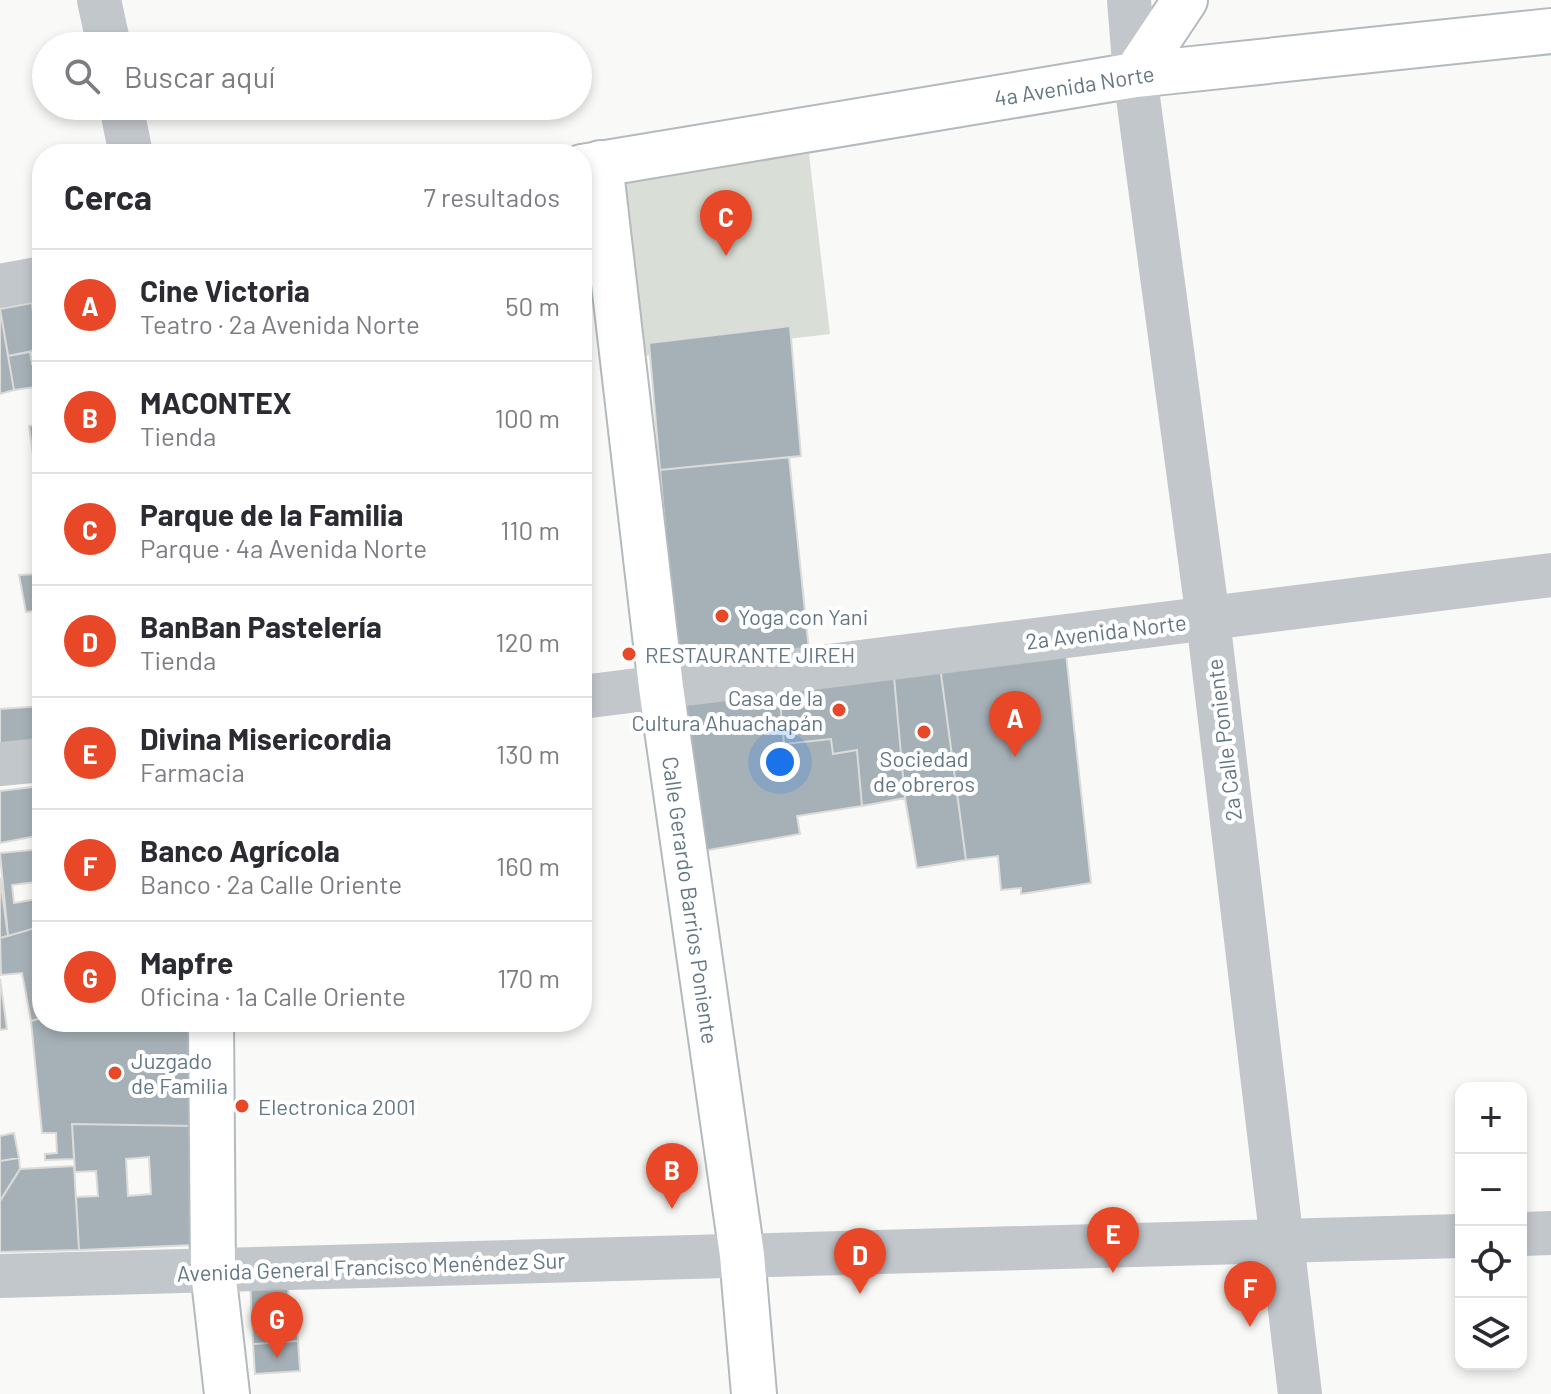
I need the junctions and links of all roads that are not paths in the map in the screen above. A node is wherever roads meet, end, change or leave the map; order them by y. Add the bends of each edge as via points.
1 (99, 0) edge
2 (1129, 0) edge
3 (1185, 0) edge
4 (1551, 31) edge
5 (106, 32) edge
6 (1135, 75) junction
7 (124, 120) edge
8 (129, 144) edge
9 (592, 165) edge
10 (592, 172) edge
11 (32, 280) edge
12 (0, 286) edge
13 (1551, 575) edge
14 (1208, 619) junction
15 (661, 687) junction
16 (592, 696) edge
17 (32, 761) edge
18 (0, 764) edge
19 (211, 1032) edge
20 (1551, 1233) edge
21 (1527, 1234) edge
22 (1455, 1236) edge
23 (1283, 1243) junction
24 (742, 1255) junction
25 (213, 1271) junction
26 (0, 1276) edge
27 (227, 1394) edge
28 (754, 1394) edge
29 (1300, 1394) edge

1 - 5 street
2 - 6 street, 2a Calle Poniente
3 - 6 main road
4 - 6 main road, 4a Avenida Norte
6 - 9 main road, 4a Avenida Norte
6 - 14 street, 2a Calle Poniente
7 - 8 street
10 - 15 main road, Calle Gerardo Barrios Poniente
11 - 12 street
13 - 14 street, 2a Avenida Norte
14 - 15 street, 2a Avenida Norte
14 - 23 street, 2a Calle Poniente
15 - 16 street, 2a Avenida Norte
15 - 24 main road, Calle Gerardo Barrios Poniente
17 - 18 street
19 - 25 main road
20 - 21 street
22 - 23 street, Avenida General Francisco Menéndez Sur
23 - 24 street, Avenida General Francisco Menéndez Sur
23 - 29 street, 2a Calle Poniente
24 - 25 street, Avenida General Francisco Menéndez Sur
24 - 28 main road, Calle Gerardo Barrios Poniente
25 - 26 street, Avenida General Francisco Menéndez Sur
25 - 27 main road

